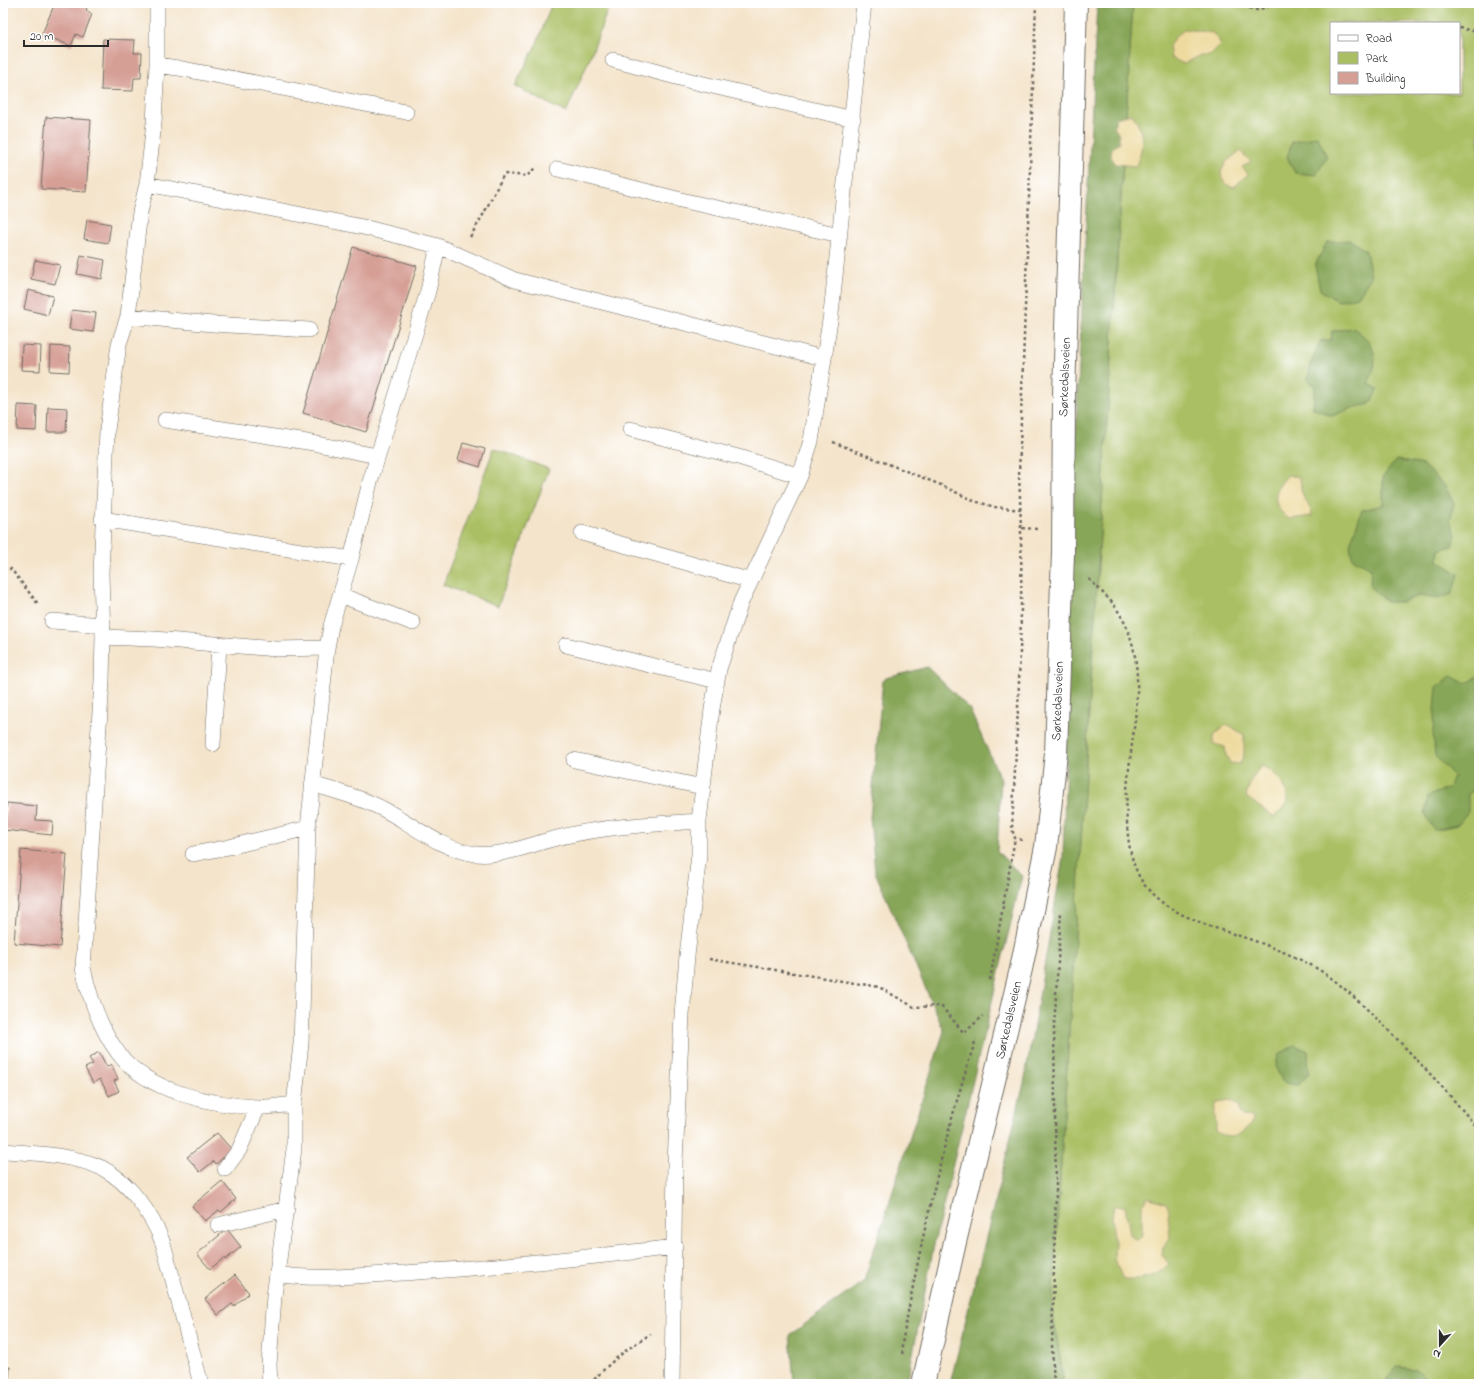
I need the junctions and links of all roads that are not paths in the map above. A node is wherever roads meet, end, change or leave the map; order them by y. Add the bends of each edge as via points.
1 (157, 3) edge
2 (863, 3) edge
3 (1076, 3) edge
4 (613, 60) dead end
5 (157, 66) junction
6 (406, 112) dead end
7 (853, 119) junction
8 (558, 169) road end
9 (147, 184) junction
10 (840, 235) junction
11 (438, 246) junction
12 (128, 316) junction
13 (309, 330) dead end
14 (823, 358) junction
15 (165, 420) dead end
16 (630, 429) dead end
17 (377, 456) junction
18 (800, 476) junction
19 (102, 519) junction
20 (582, 533) dead end
21 (351, 559) junction
22 (750, 581) junction
23 (340, 595) junction
24 (52, 621) road end
25 (413, 623) dead end
26 (103, 631) junction
27 (219, 645) junction
28 (566, 645) dead end
29 (327, 648) junction
30 (717, 681) junction
31 (212, 744) dead end
32 (574, 760) dead end
33 (312, 784) junction
34 (703, 788) junction
35 (699, 821) junction
36 (308, 828) junction
37 (193, 854) dead end
38 (294, 1104) junction
39 (258, 1107) junction
40 (3, 1151) edge
41 (225, 1169) dead end
42 (287, 1209) junction
43 (218, 1225) dead end
44 (675, 1247) junction
45 (277, 1274) junction
46 (924, 1377) edge
47 (202, 1384) edge
48 (270, 1384) edge
49 (672, 1384) edge

1 - 5 lane
2 - 7 lane
3 - 46 street, Sørkedalsveien via 1056,753 1046,847 1019,977
4 - 7 lane
5 - 6 lane
5 - 9 lane
7 - 10 lane
8 - 10 lane via 685,201
9 - 11 lane via 363,227
9 - 12 lane via 140,212
10 - 14 lane
11 - 14 lane via 514,280
11 - 17 lane via 428,290
12 - 13 lane
12 - 19 lane via 119,344 112,387
14 - 18 lane via 812,434
15 - 17 lane via 307,442
16 - 18 lane
17 - 21 lane
18 - 22 lane
19 - 21 lane
19 - 26 lane
20 - 22 lane
21 - 23 lane
22 - 30 lane via 729,634
23 - 25 lane
23 - 29 lane
24 - 26 lane
26 - 27 lane
26 - 39 lane via 83,968 92,1004 119,1054 135,1071 152,1082 195,1098
27 - 29 lane via 276,650
27 - 31 lane
28 - 30 lane
29 - 33 lane
30 - 34 lane
32 - 34 lane
33 - 35 lane via 380,808 441,843 476,854 493,854 561,836 632,825
33 - 36 lane
34 - 35 lane
35 - 44 lane via 699,856 687,956 676,1149
36 - 37 lane
36 - 38 lane via 301,1044
38 - 39 lane
38 - 42 lane via 294,1149
39 - 41 lane via 239,1150
40 - 47 lane via 55,1156 102,1168 115,1176 139,1201 157,1228 163,1243
42 - 43 lane
42 - 45 lane
44 - 45 lane via 434,1271 314,1278
44 - 49 lane
45 - 48 lane via 269,1365

